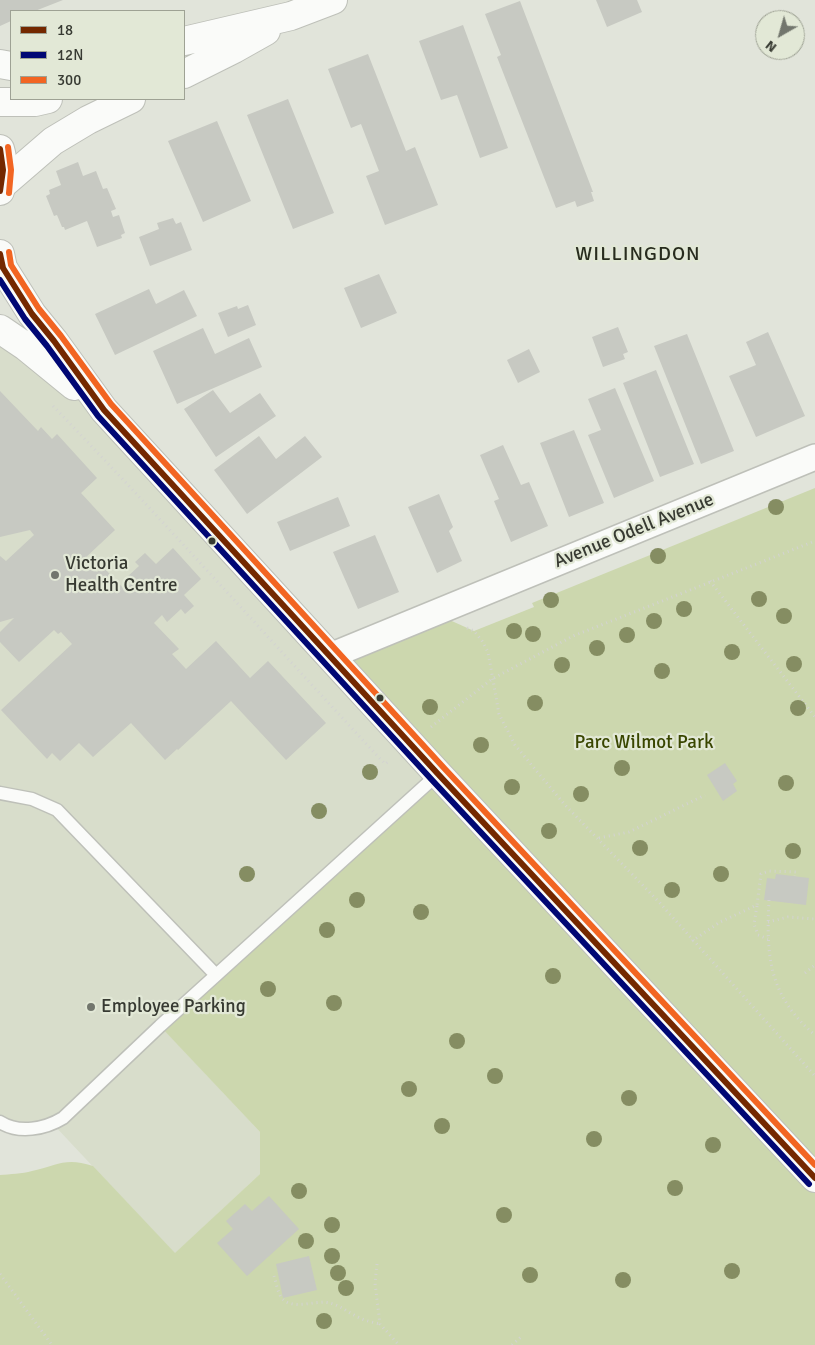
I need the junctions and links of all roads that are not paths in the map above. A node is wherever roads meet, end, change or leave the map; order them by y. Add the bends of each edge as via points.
1 (333, 0) edge
2 (291, 16) junction
3 (185, 25) edge
4 (185, 41) edge
5 (185, 74) edge
6 (44, 100) edge
7 (129, 100) edge
8 (0, 102) edge
9 (0, 150) edge
10 (1, 188) edge
11 (0, 254) edge
12 (0, 330) edge
13 (104, 410) junction
14 (815, 457) edge
15 (330, 656) junction
16 (438, 774) junction
17 (0, 793) edge
18 (216, 976) junction
19 (0, 1122) edge
20 (815, 1178) edge

1 - 2 main road
2 - 3 main road via 206,17
2 - 4 main road
2 - 5 main road
6 - 8 main road
7 - 10 main road via 53,141
9 - 10 main road
11 - 13 main road via 3,268 32,314
12 - 13 main road via 25,346
13 - 15 main road
14 - 15 street, Avenue Odell Avenue
15 - 16 main road
16 - 18 lane
16 - 20 main road
17 - 18 lane via 32,799 57,810
18 - 19 lane via 63,1118 31,1130 8,1128

